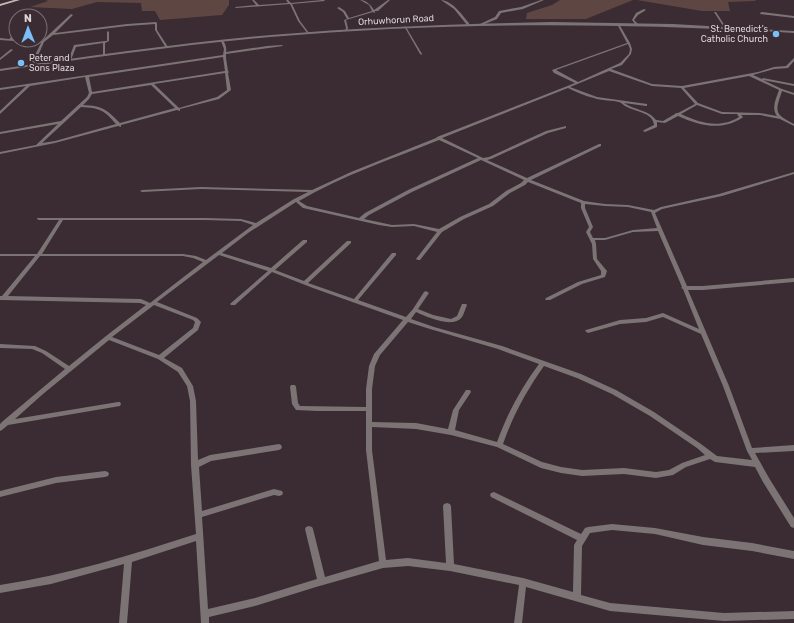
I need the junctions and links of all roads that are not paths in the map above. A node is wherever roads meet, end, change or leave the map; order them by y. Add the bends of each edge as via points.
1 (5, 0) edge
2 (18, 0) edge
3 (253, 0) edge
4 (287, 0) edge
5 (323, 0) edge
6 (361, 0) edge
7 (389, 0) edge
8 (442, 0) edge
9 (543, 0) edge
10 (0, 2) edge
11 (291, 4) junction
12 (0, 5) edge
13 (259, 6) junction
14 (236, 7) dead end
15 (338, 8) dead end
16 (645, 10) dead end
17 (374, 12) junction
18 (714, 13) dead end
19 (761, 13) dead end
20 (72, 15) dead end
21 (794, 16) edge
22 (348, 19) junction
23 (468, 24) junction
24 (480, 24) junction
25 (618, 24) junction
26 (636, 24) junction
27 (404, 27) junction
28 (726, 28) junction
29 (346, 30) junction
30 (108, 32) dead end
31 (794, 32) edge
32 (308, 33) junction
33 (51, 34) junction
34 (48, 37) edge
35 (222, 41) junction
36 (104, 42) junction
37 (629, 42) junction
38 (282, 46) dead end
39 (167, 47) junction
40 (40, 48) edge
41 (12, 50) dead end
42 (421, 54) dead end
43 (224, 55) junction
44 (104, 56) junction
45 (0, 59) edge
46 (794, 59) edge
47 (69, 60) junction
48 (32, 65) junction
49 (0, 70) edge
50 (610, 70) junction
51 (227, 72) junction
52 (750, 74) junction
53 (87, 76) junction
54 (757, 78) junction
55 (578, 83) junction
56 (152, 84) junction
57 (794, 84) edge
58 (29, 85) junction
59 (567, 87) junction
60 (682, 87) junction
61 (0, 89) edge
62 (781, 90) junction
63 (92, 93) junction
64 (794, 94) edge
65 (621, 102) junction
66 (697, 104) junction
67 (646, 105) dead end
68 (81, 106) junction
69 (179, 110) junction
70 (0, 113) edge
71 (738, 113) junction
72 (677, 114) junction
73 (779, 118) junction
74 (656, 121) junction
75 (63, 122) junction
76 (120, 126) junction
77 (794, 126) edge
78 (565, 127) dead end
79 (645, 131) dead end
80 (0, 133) edge
81 (438, 138) junction
82 (45, 139) junction
83 (49, 143) junction
84 (600, 145) dead end
85 (36, 146) junction
86 (0, 153) edge
87 (480, 159) junction
88 (794, 173) edge
89 (527, 180) junction
90 (142, 191) dead end
91 (313, 191) junction
92 (296, 200) junction
93 (583, 202) junction
94 (654, 211) junction
95 (39, 219) dead end
96 (62, 219) junction
97 (361, 219) junction
98 (256, 225) junction
99 (660, 229) junction
100 (440, 231) junction
101 (592, 239) junction
102 (305, 241) dead end
103 (349, 242) dead end
104 (218, 253) junction
105 (394, 254) dead end
106 (0, 255) edge
107 (39, 255) junction
108 (418, 260) dead end
109 (206, 262) junction
110 (271, 270) junction
111 (794, 280) edge
112 (305, 283) junction
113 (684, 288) junction
114 (426, 293) dead end
115 (2, 298) edge
116 (548, 299) dead end
117 (355, 301) junction
118 (152, 304) junction
119 (233, 304) dead end
120 (464, 305) dead end
121 (415, 310) junction
122 (407, 319) junction
123 (588, 331) dead end
124 (704, 333) junction
125 (108, 337) junction
126 (0, 346) edge
127 (160, 358) junction
128 (542, 364) junction
129 (69, 369) junction
130 (293, 388) dead end
131 (468, 392) dead end
132 (118, 404) dead end
133 (369, 409) junction
134 (369, 424) junction
135 (3, 425) edge
136 (451, 432) junction
137 (499, 445) junction
138 (279, 447) dead end
139 (794, 448) edge
140 (750, 451) junction
141 (710, 456) junction
142 (757, 464) junction
143 (195, 465) junction
144 (105, 474) dead end
145 (279, 493) dead end
146 (0, 494) edge
147 (494, 495) dead end
148 (447, 506) dead end
149 (199, 515) junction
150 (794, 525) edge
151 (309, 530) dead end
152 (200, 536) junction
153 (582, 539) junction
154 (794, 555) edge
155 (128, 560) junction
156 (383, 564) junction
157 (450, 567) junction
158 (322, 581) junction
159 (523, 582) junction
160 (0, 589) edge
161 (577, 596) junction
162 (794, 615) edge
163 (205, 619) edge
164 (736, 620) edge
165 (123, 623) edge
166 (518, 623) edge

1 - 10 main road
2 - 12 main road
3 - 13 street
4 - 11 street
5 - 11 street
6 - 17 street via 370,5
7 - 17 street
8 - 23 street via 454,8
9 - 24 street via 522,8 500,12 496,18
11 - 13 street
11 - 32 street
13 - 14 street
15 - 22 street
16 - 26 street via 634,18
17 - 22 street
18 - 28 street
19 - 21 street
20 - 33 street
22 - 29 street via 344,21
23 - 24 street, Orhuwhorun Road
23 - 27 street, Orhuwhorun Road
24 - 25 street, Orhuwhorun Road
25 - 26 street, Orhuwhorun Road
25 - 37 street
26 - 28 street, Orhuwhorun Road
27 - 29 street, Orhuwhorun Road
27 - 42 street
28 - 31 street, Orhuwhorun Road
29 - 32 street, Orhuwhorun Road
30 - 36 street via 108,41
32 - 35 street, Orhuwhorun Road
33 - 34 street
33 - 39 street via 156,23 156,30
35 - 39 street, Orhuwhorun Road
35 - 43 street
36 - 44 street
36 - 47 street via 75,46
37 - 50 street via 631,49 626,59
37 - 55 street via 554,70
38 - 43 street via 267,46
39 - 44 street, Orhuwhorun Road
40 - 48 street
41 - 45 street
43 - 51 street
43 - 53 street
44 - 47 street, Orhuwhorun Road
46 - 52 street via 791,67
47 - 48 street, Orhuwhorun Road
48 - 49 street, Orhuwhorun Road
50 - 55 street
50 - 60 street via 652,85
51 - 56 street
51 - 69 street via 227,93
52 - 54 street
52 - 60 street
53 - 58 street
53 - 63 street
54 - 57 street
54 - 62 street
55 - 59 street
56 - 63 street
56 - 69 street
58 - 61 street
58 - 70 street
59 - 65 street via 596,98
59 - 81 street
60 - 66 street
62 - 64 street
62 - 73 street via 774,108
63 - 68 street
65 - 67 street
65 - 74 street via 625,106 650,115
66 - 71 street via 722,113
66 - 72 street
68 - 75 street
68 - 76 street via 106,110
69 - 76 street
71 - 72 street via 738,119 714,125 695,122
71 - 73 street
72 - 74 street via 664,122
73 - 77 street
74 - 79 street via 656,126
75 - 80 street
75 - 82 street
76 - 83 street
78 - 87 street via 546,132 490,158
81 - 87 street
81 - 91 street
82 - 83 street
82 - 85 street
83 - 85 street
84 - 89 street
85 - 86 street
87 - 89 street
87 - 97 street via 410,191
88 - 94 street
89 - 93 street
89 - 100 street via 491,205
90 - 91 street via 201,188
91 - 92 street
92 - 97 street via 305,207
92 - 98 street
93 - 94 street
93 - 101 street via 591,227 588,232
94 - 99 street
95 - 96 street
96 - 98 street via 241,220
96 - 107 street
97 - 100 street via 392,226 414,225
98 - 104 street
99 - 101 street
99 - 113 street
100 - 108 street
101 - 116 street via 595,259 604,271 603,276 580,283
102 - 110 street
103 - 112 street
104 - 109 street
104 - 110 street
105 - 117 street
106 - 107 street
107 - 109 street via 182,255
107 - 115 street
109 - 118 street
110 - 112 street
110 - 119 street
111 - 113 street
112 - 117 street
113 - 124 street
114 - 121 street
115 - 118 street via 141,301
117 - 122 street
118 - 125 street
118 - 127 street via 198,322 196,329
120 - 121 street via 459,317 452,321
121 - 122 street
122 - 128 street via 500,347
122 - 133 street via 377,354 372,366
123 - 124 street via 620,322 646,320 663,315
124 - 140 street
125 - 127 street
125 - 129 street
126 - 129 street via 33,347
127 - 143 street via 180,370 190,386 193,401
128 - 137 street via 524,389 507,422
128 - 141 street via 579,376 614,392 652,414
129 - 135 street
130 - 133 street via 298,408
131 - 136 street via 456,410
132 - 135 street
133 - 134 street
134 - 136 street via 416,426
134 - 156 street via 369,450
136 - 137 street
137 - 141 street via 541,465 582,474 624,471 656,475 670,473
138 - 143 street via 210,458
139 - 140 street
140 - 142 street
141 - 142 street via 727,462
142 - 150 street
143 - 149 street
144 - 146 street via 56,480
145 - 149 street via 274,492
147 - 153 street
148 - 157 street
149 - 152 street
151 - 158 street
152 - 155 street
152 - 163 street
153 - 154 street via 588,530 628,528
153 - 161 street via 578,545
155 - 160 street via 26,586
155 - 165 street
156 - 157 street via 408,562
156 - 158 street
157 - 159 street
158 - 163 street
159 - 161 street
159 - 166 street
161 - 164 street via 610,607
162 - 164 street

